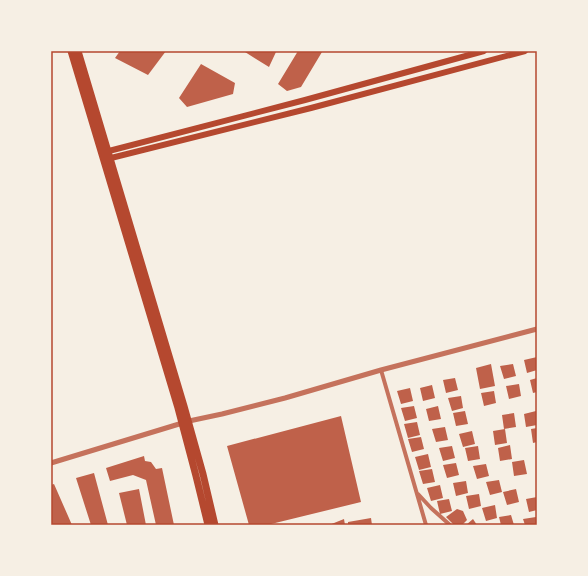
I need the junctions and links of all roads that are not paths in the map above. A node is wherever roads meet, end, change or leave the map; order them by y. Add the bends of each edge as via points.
1 (71, 51) edge
2 (78, 51) edge
3 (484, 51) edge
4 (525, 51) edge
5 (105, 152) junction
6 (107, 159) junction
7 (537, 329) edge
8 (381, 370) junction
9 (185, 422) junction
10 (51, 463) edge
11 (417, 492) junction
12 (208, 525) edge
13 (215, 525) edge
14 (426, 525) edge
15 (450, 525) edge

1 - 5 main road
2 - 5 main road
3 - 5 main road
4 - 6 main road
5 - 6 main road
6 - 9 main road
7 - 8 street
8 - 9 street via 285,398
8 - 11 street
9 - 10 street
9 - 12 main road
9 - 13 main road via 203,474
11 - 14 street
11 - 15 street

